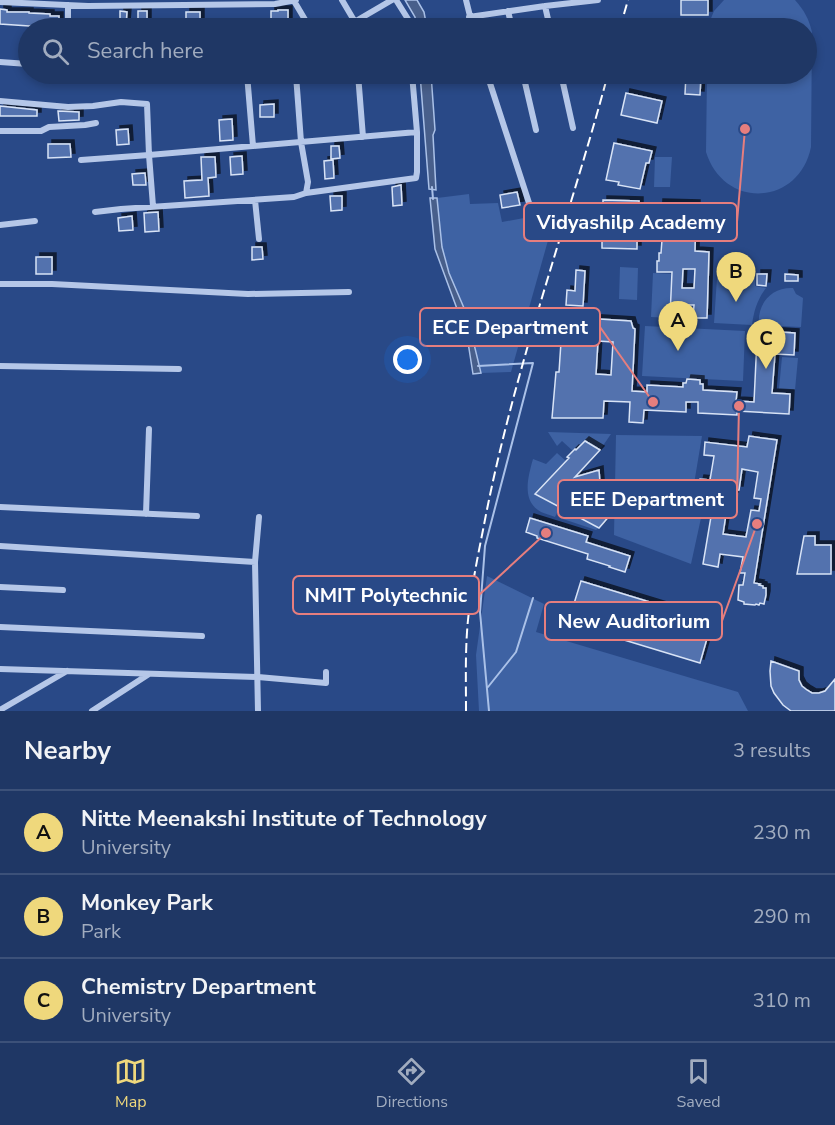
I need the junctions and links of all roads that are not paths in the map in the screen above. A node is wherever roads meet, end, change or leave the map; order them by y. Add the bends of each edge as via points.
1 (295, 0) edge
2 (342, 0) edge
3 (392, 0) edge
4 (396, 0) edge
5 (466, 0) edge
6 (598, 0) edge
7 (0, 2) edge
8 (68, 5) junction
9 (545, 6) junction
10 (508, 11) junction
11 (469, 17) joint
12 (68, 18) edge
13 (305, 18) edge
14 (351, 18) edge
15 (365, 18) edge
16 (407, 18) edge
17 (510, 18) edge
18 (548, 18) edge
19 (0, 62) edge
20 (18, 63) edge
21 (249, 84) edge
22 (297, 84) edge
23 (359, 84) edge
24 (413, 84) edge
25 (490, 84) edge
26 (525, 84) edge
27 (563, 84) edge
28 (0, 101) edge
29 (96, 123) dead end
30 (573, 128) dead end
31 (536, 130) dead end
32 (0, 131) edge
33 (417, 132) junction
34 (363, 137) junction
35 (301, 142) junction
36 (253, 146) junction
37 (149, 155) junction
38 (81, 160) dead end
39 (306, 193) junction
40 (255, 200) junction
41 (153, 206) junction
42 (530, 206) dead end
43 (95, 212) dead end
44 (35, 221) dead end
45 (0, 225) edge
46 (259, 239) dead end
47 (0, 284) edge
48 (349, 292) dead end
49 (0, 366) edge
50 (179, 369) dead end
51 (149, 429) dead end
52 (0, 507) edge
53 (146, 514) junction
54 (197, 516) dead end
55 (259, 517) dead end
56 (0, 546) edge
57 (255, 562) junction
58 (0, 587) edge
59 (63, 590) dead end
60 (0, 627) edge
61 (202, 636) dead end
62 (0, 669) edge
63 (67, 671) junction
64 (326, 672) dead end
65 (149, 674) junction
66 (258, 677) junction
67 (0, 710) edge
68 (92, 711) edge
69 (258, 711) edge

1 - 8 street via 275,4
1 - 13 street
2 - 14 street
3 - 15 street
4 - 16 street
5 - 11 street
6 - 9 street
7 - 8 street
8 - 12 street
9 - 10 street
9 - 18 street
10 - 11 street
10 - 17 street
19 - 20 street
21 - 36 street
22 - 35 street
23 - 34 street
24 - 33 street
25 - 42 street
26 - 31 street
27 - 30 street
28 - 37 street via 68,107 147,104
29 - 32 street via 41,131
33 - 34 street
33 - 39 street via 416,178
34 - 35 street
35 - 36 street
35 - 39 street via 308,182
36 - 37 street
37 - 38 street
37 - 41 street
39 - 40 street
40 - 41 street
40 - 46 street
41 - 43 street
44 - 45 street
47 - 48 street via 248,294
49 - 50 street
51 - 53 street
52 - 53 street
53 - 54 street
55 - 57 street
56 - 57 street
57 - 66 street
58 - 59 street
60 - 61 street
62 - 63 street
63 - 65 street
63 - 67 street
64 - 66 street via 326,682
65 - 66 street
65 - 68 street
66 - 69 street

